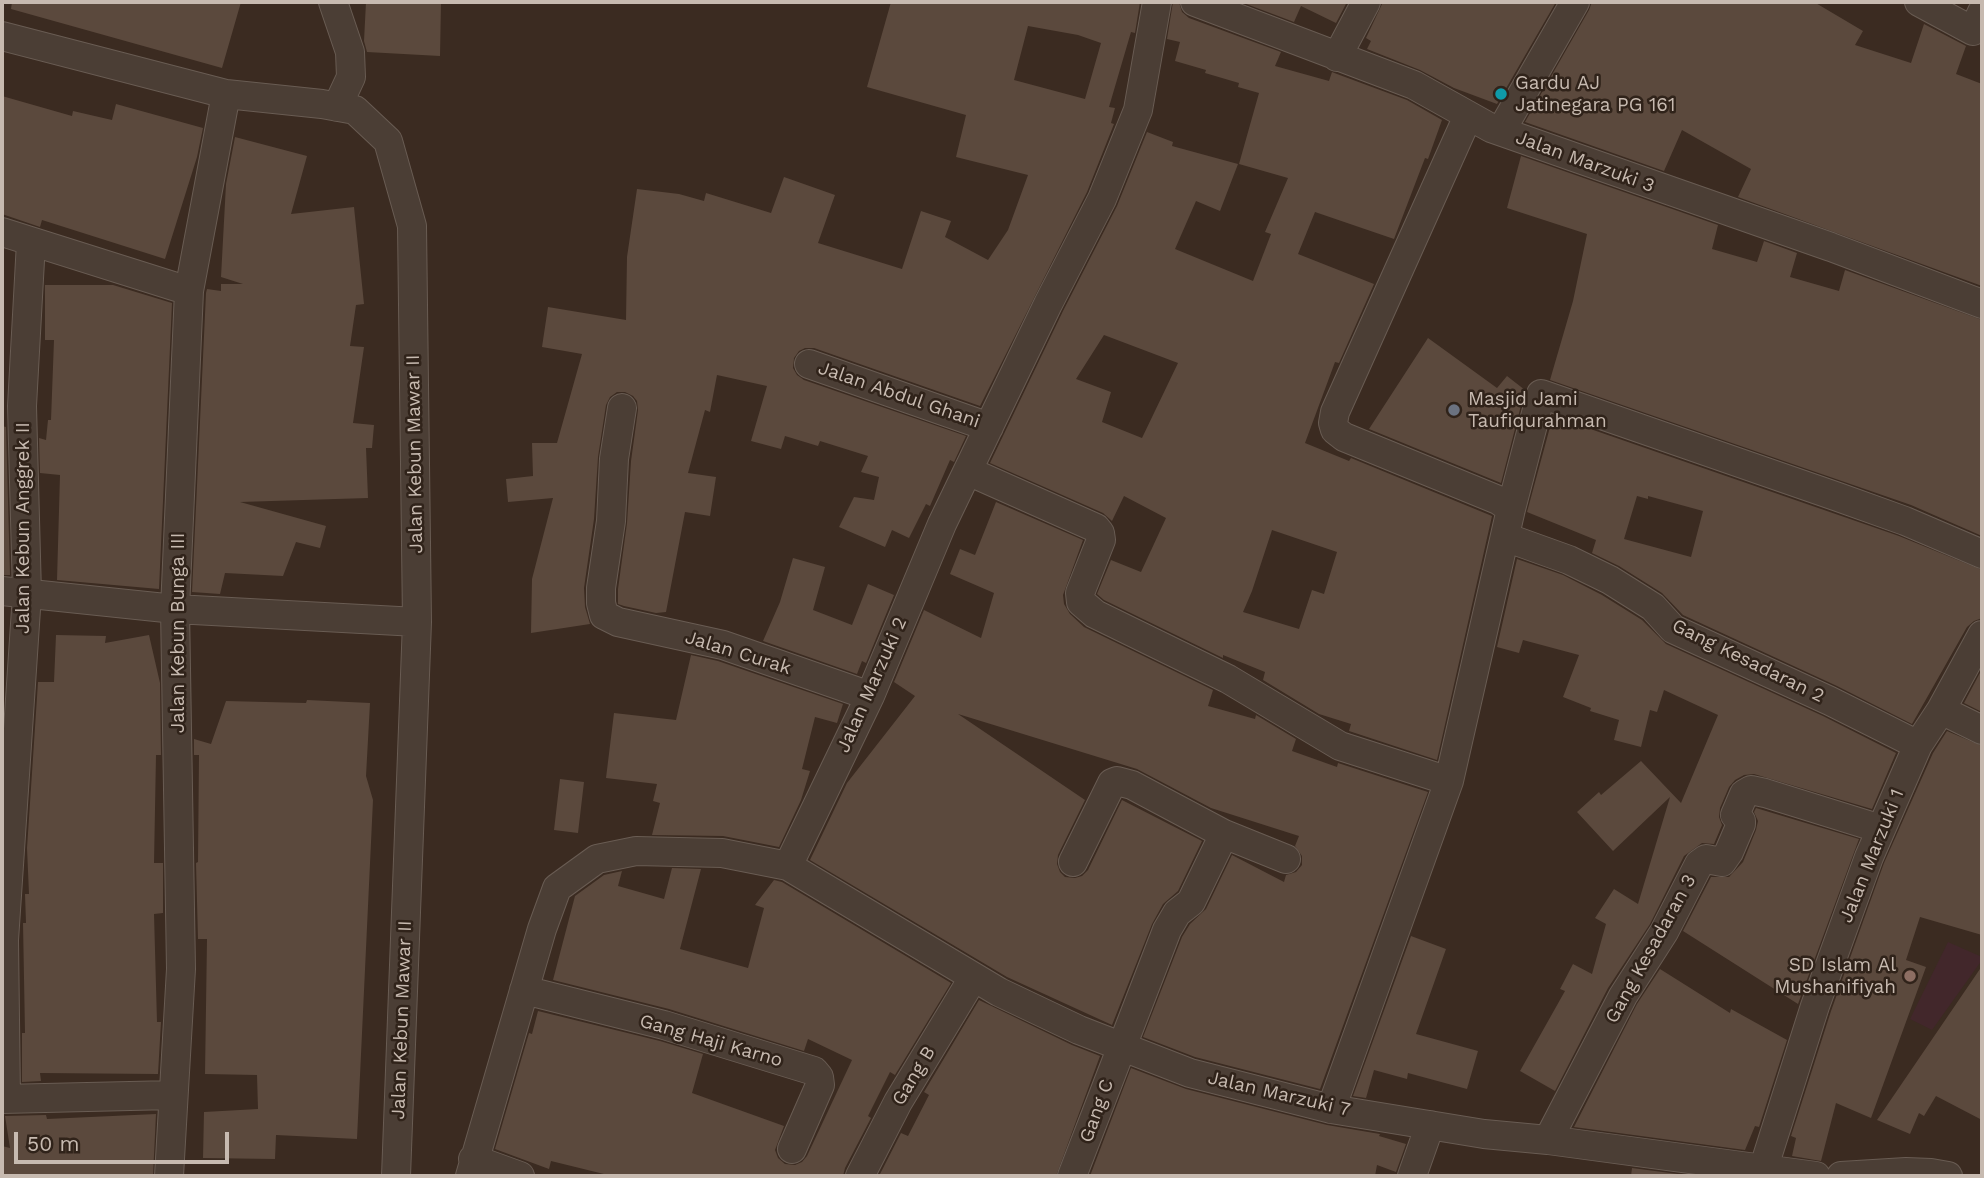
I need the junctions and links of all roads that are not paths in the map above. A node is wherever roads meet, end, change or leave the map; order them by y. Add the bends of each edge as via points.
1 (333, 2) edge
2 (1157, 2) edge
3 (1195, 2) edge
4 (1366, 2) edge
5 (1575, 2) edge
6 (1919, 2) edge
7 (1979, 30) edge
8 (2, 36) edge
9 (1337, 57) junction
10 (226, 94) junction
11 (337, 107) junction
12 (1468, 116) junction
13 (1501, 131) junction
14 (2, 232) edge
15 (31, 243) junction
16 (189, 291) junction
17 (1982, 304) edge
18 (809, 363) dead end
19 (12, 405) edge
20 (622, 408) dead end
21 (989, 427) junction
22 (968, 471) junction
23 (1511, 509) junction
24 (1505, 537) junction
25 (1982, 554) edge
26 (14, 593) edge
27 (175, 609) junction
28 (417, 622) junction
29 (1982, 635) edge
30 (870, 696) junction
31 (1941, 710) junction
32 (1982, 730) edge
33 (1918, 745) junction
34 (8, 778) edge
35 (1449, 780) junction
36 (1881, 829) junction
37 (1224, 834) junction
38 (1286, 859) dead end
39 (1073, 862) dead end
40 (788, 866) junction
41 (3, 940) edge
42 (973, 978) junction
43 (524, 990) junction
44 (1121, 1045) junction
45 (173, 1095) junction
46 (4, 1099) edge
47 (1331, 1109) junction
48 (1430, 1125) junction
49 (1548, 1140) junction
50 (792, 1149) dead end
51 (471, 1168) edge
52 (1762, 1172) edge
53 (169, 1176) edge
54 (396, 1176) edge
55 (520, 1176) edge
56 (860, 1176) edge
57 (1072, 1176) edge
58 (1412, 1176) edge
59 (1816, 1176) edge
60 (1841, 1176) edge
61 (1948, 1176) edge

1 - 11 street via 350,52 351,77
2 - 21 street, Jalan Marzuki 2 via 1138,110 1129,135
3 - 9 street, Jalan Marzuki 3
4 - 9 street
5 - 13 street
6 - 7 street
8 - 10 street, Jalan Kebun Mawar II
9 - 12 street, Jalan Marzuki 3 via 1414,85
10 - 11 street, Jalan Kebun Mawar II
10 - 16 street, Jalan Kebun Bunga III
11 - 28 street, Jalan Kebun Mawar II via 355,110 388,141 412,226
12 - 13 street, Jalan Marzuki 3
12 - 23 street via 1333,423 1344,437
13 - 17 street, Jalan Marzuki 3
14 - 15 street
15 - 16 street
15 - 19 street, Jalan Kebun Anggrek II
16 - 27 street, Jalan Kebun Bunga III
18 - 21 street, Jalan Abdul Ghani
19 - 26 street, Jalan Kebun Anggrek II
20 - 30 street, Jalan Curak via 601,588 604,615 723,645
21 - 22 street, Jalan Marzuki 2
22 - 30 street, Jalan Marzuki 2
22 - 35 street via 1101,533 1080,593 1081,602 1094,614 1228,679 1340,746
23 - 24 street
23 - 25 street via 1541,394 1860,505
24 - 33 street, Gang Kesadaran 2 via 1610,580 1653,607 1673,629
24 - 35 street
26 - 27 street
26 - 34 street, Jalan Kebun Anggrek II
27 - 28 street
27 - 45 street, Jalan Kebun Bunga III via 181,969
28 - 54 street, Jalan Kebun Mawar II
29 - 31 street, Jalan Marzuki 1
30 - 40 street, Jalan Marzuki 2
31 - 32 street
31 - 33 street, Jalan Marzuki 1
33 - 36 street, Jalan Marzuki 1
34 - 41 street, Jalan Kebun Anggrek II
35 - 47 street
36 - 49 street, Gang Kesadaran 3 via 1765,793 1751,790 1744,794 1735,815 1740,827 1729,852 1722,862 1706,859 1699,864
36 - 52 street, Jalan Marzuki 1 via 1815,1006
37 - 38 street
37 - 39 street via 1117,780
37 - 44 street, Gang C via 1191,902 1167,930
40 - 42 street, Jalan Marzuki 7
40 - 43 street via 722,853 675,851 636,851 597,859 557,888
41 - 46 street, Jalan Kebun Anggrek II
42 - 44 street, Jalan Marzuki 7 via 1079,1030
42 - 56 street, Gang B via 898,1102
43 - 50 street, Gang Haji Karno via 664,1025 814,1072 820,1085
43 - 51 street
44 - 47 street, Jalan Marzuki 7 via 1190,1073
44 - 57 street, Gang C
45 - 46 street
45 - 53 street, Jalan Kebun Bunga III
47 - 48 street, Jalan Marzuki 7
48 - 49 street, Jalan Marzuki 7
48 - 58 street
49 - 52 street, Jalan Marzuki 7
51 - 55 street
52 - 59 street, Jalan Marzuki 7
60 - 61 street via 1931,1172

